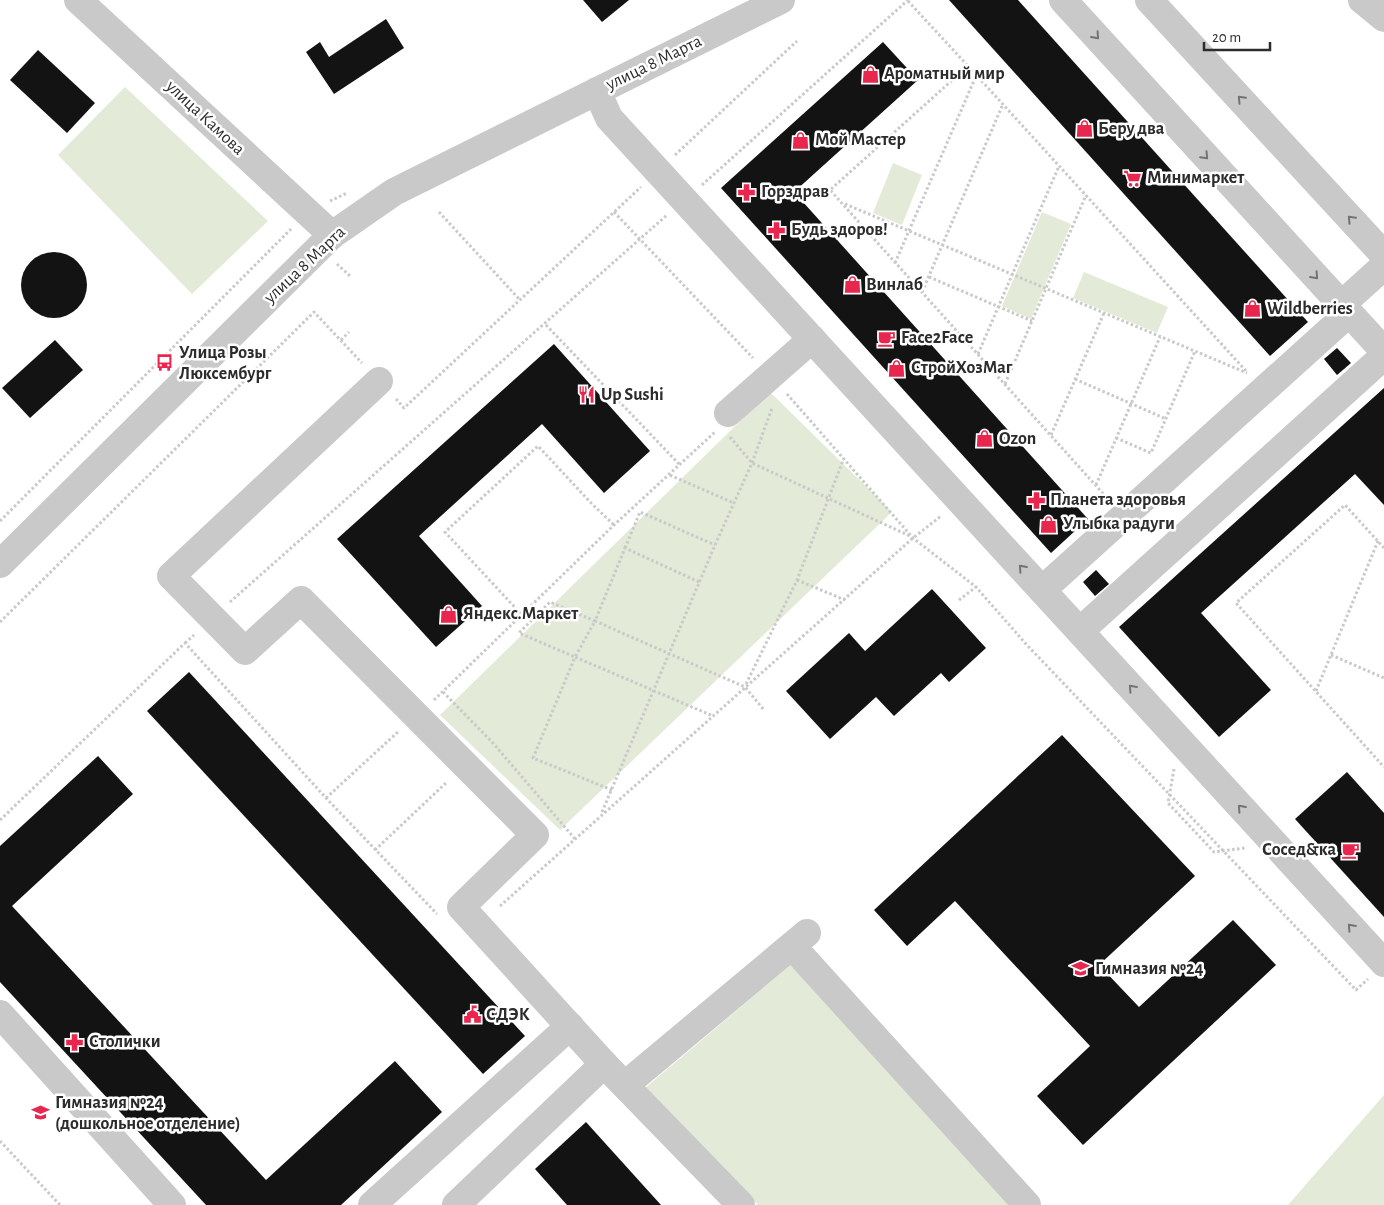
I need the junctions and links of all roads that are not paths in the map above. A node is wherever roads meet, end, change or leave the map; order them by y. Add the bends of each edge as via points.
1 (78, 0) edge
2 (781, 0) edge
3 (1063, 0) edge
4 (1149, 0) edge
5 (1362, 0) edge
6 (1384, 18) edge
7 (597, 91) junction
8 (332, 235) junction
9 (1384, 255) edge
10 (1384, 266) edge
11 (1345, 308) junction
12 (812, 339) junction
13 (1384, 351) edge
14 (1384, 356) edge
15 (379, 381) road end
16 (726, 424) road end
17 (0, 564) edge
18 (1042, 590) junction
19 (1080, 632) junction
20 (1384, 963) edge
21 (0, 1014) edge
22 (570, 1026) junction
23 (604, 1064) junction
24 (625, 1085) junction
25 (172, 1205) edge
26 (372, 1205) edge
27 (456, 1205) edge
28 (741, 1205) edge
29 (1026, 1205) edge

1 - 8 street, улица Камова
2 - 7 street, улица 8 Марта
3 -> 11 street
9 -> 4 street
5 - 6 street
7 - 8 street, улица 8 Марта via 394,192
7 - 12 street via 609,118
8 - 17 street, улица 8 Марта
10 - 11 street
11 - 13 street
11 - 18 street
12 - 16 street via 775,381
18 -> 12 street
14 - 19 street
15 - 22 street via 171,576 244,651 301,600 535,836 461,906
18 - 19 street
20 -> 19 street
21 - 25 street
22 - 23 street
22 - 26 street
23 - 24 street
23 - 27 street
24 - 28 street
24 - 29 street via 800,940

